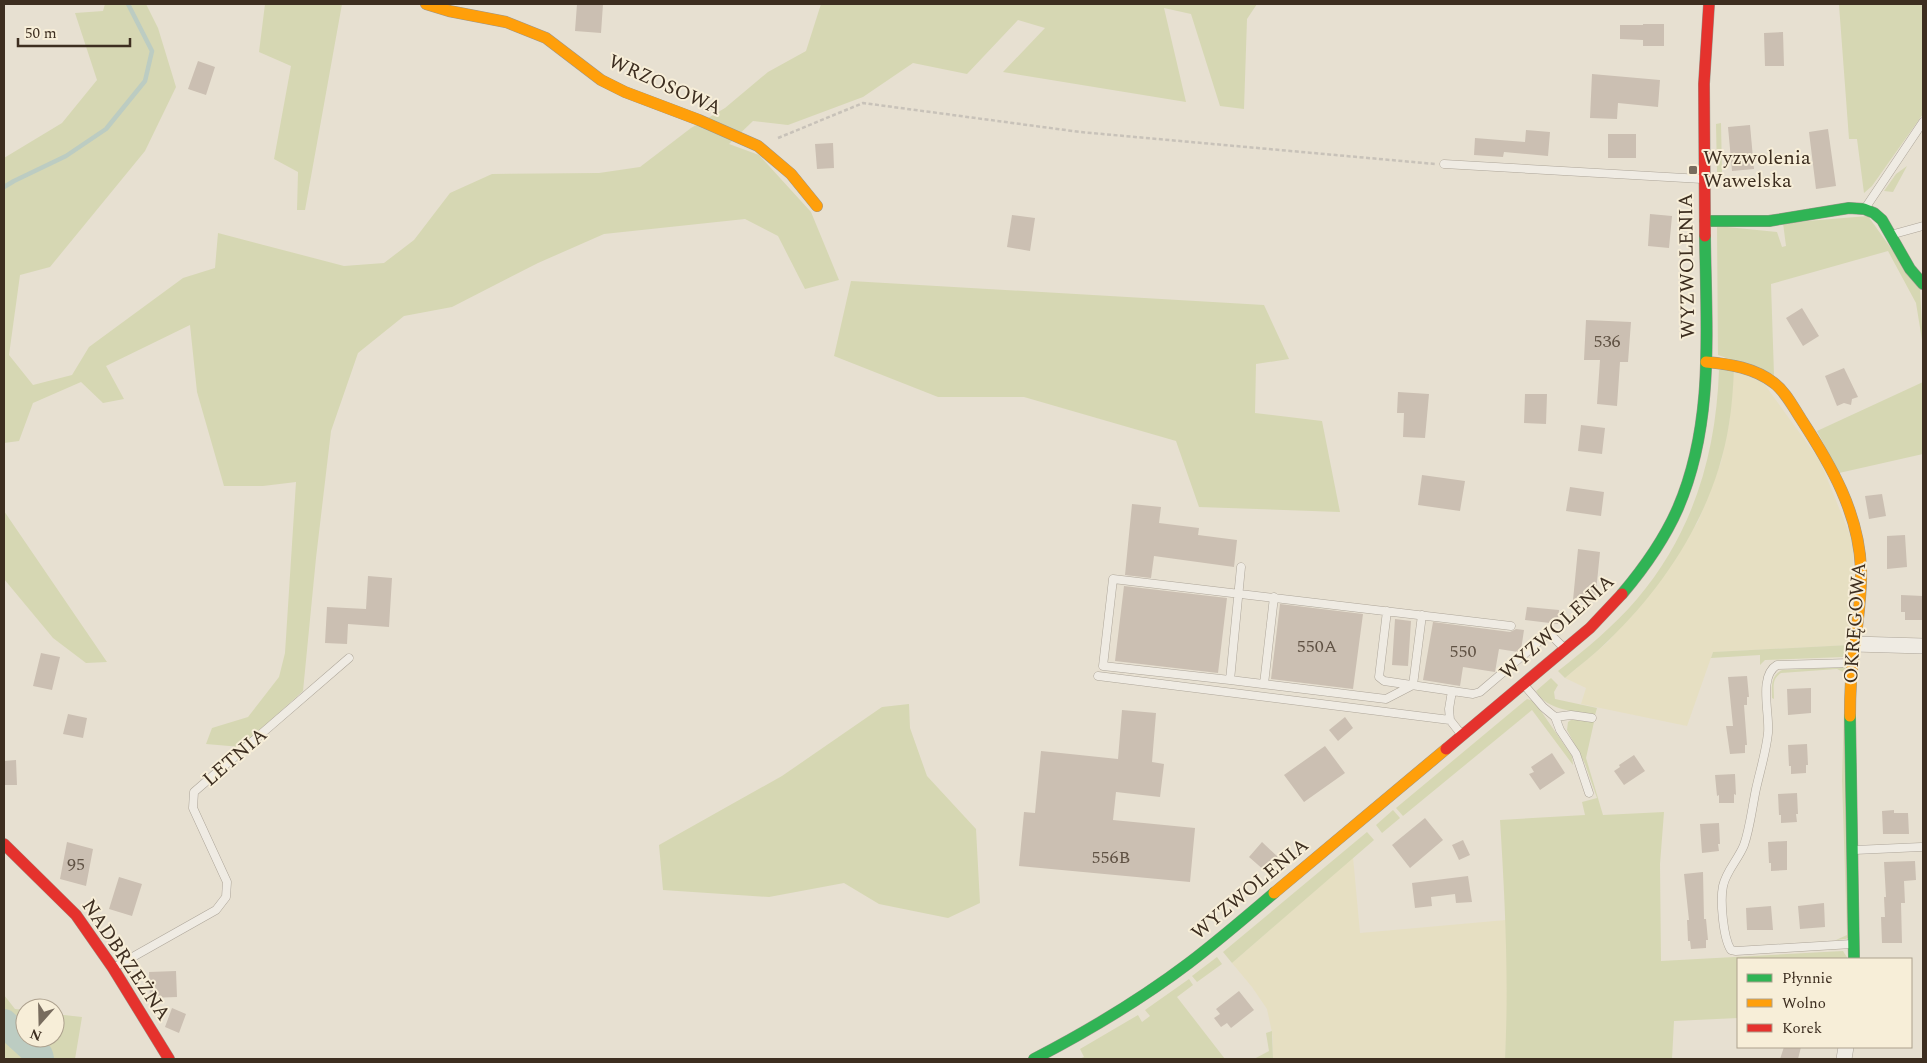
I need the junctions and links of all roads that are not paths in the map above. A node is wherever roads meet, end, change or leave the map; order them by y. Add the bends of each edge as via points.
1 (426, 4) edge
2 (1710, 4) edge
3 (1923, 122) edge
4 (1444, 164) road end
5 (1704, 179) junction
6 (817, 206) dead end
7 (1865, 208) junction
8 (1705, 221) junction
9 (1923, 226) edge
10 (1892, 235) junction
11 (1923, 284) edge
12 (1706, 362) junction
13 (1241, 567) dead end
14 (1239, 593) junction
15 (1274, 597) junction
16 (1387, 611) junction
17 (1422, 615) junction
18 (1511, 626) dead end
19 (1854, 644) junction
20 (1923, 646) edge
21 (1566, 649) junction
22 (349, 658) dead end
23 (1852, 662) junction
24 (1098, 676) dead end
25 (1230, 680) junction
26 (1264, 684) junction
27 (1524, 684) junction
28 (1412, 685) junction
29 (1452, 692) junction
30 (1555, 717) junction
31 (1592, 718) dead end
32 (1450, 720) junction
33 (1462, 736) junction
34 (1589, 793) dead end
35 (4, 844) edge
36 (1921, 847) dead end
37 (1853, 850) junction
38 (1854, 944) junction
39 (1854, 958) edge
40 (113, 968) junction
41 (169, 1059) edge
42 (1034, 1059) edge

1 - 6 street, WRZOSOWA via 506,22 546,38 601,80 758,146 791,174
2 - 5 street, WYZWOLENIA via 1704,84
3 - 7 lane
4 - 5 lane
5 - 8 street, WYZWOLENIA
7 - 8 street via 1787,219
7 - 10 street via 1875,214
8 - 12 street, WYZWOLENIA
9 - 10 lane
10 - 11 street
12 - 19 street, OKRĘGOWA via 1746,368 1775,382 1833,473 1851,514 1861,557
12 - 21 street, WYZWOLENIA via 1699,441 1674,519 1658,549 1628,590
13 - 14 lane
14 - 15 lane
14 - 25 lane
14 - 25 lane via 1113,579 1103,666
15 - 16 lane
15 - 26 lane
16 - 17 lane
16 - 28 lane via 1379,677 1384,681
17 - 18 lane
17 - 28 lane
19 - 20 street
19 - 23 street, OKRĘGOWA
21 - 27 street, WYZWOLENIA
21 - 29 lane via 1549,634 1480,692
22 - 40 lane, LETNIA via 194,792 194,808 227,882 226,897 216,910
23 - 37 street, OKRĘGOWA via 1849,723
23 - 38 lane via 1777,665 1769,671 1766,682 1768,735 1745,840 1727,875 1722,899 1726,938 1731,950
24 - 32 lane
25 - 26 lane
26 - 28 lane via 1386,698
27 - 30 lane
27 - 33 street, WYZWOLENIA
28 - 29 lane
29 - 32 lane
30 - 31 lane via 1571,714
30 - 34 lane via 1576,754
32 - 33 lane
33 - 42 street, WYZWOLENIA via 1188,965 1123,1010
35 - 40 street, NADBRZEŻNA via 76,916
36 - 37 lane
37 - 38 street, OKRĘGOWA
38 - 39 street, OKRĘGOWA
40 - 41 street, NADBRZEŻNA

